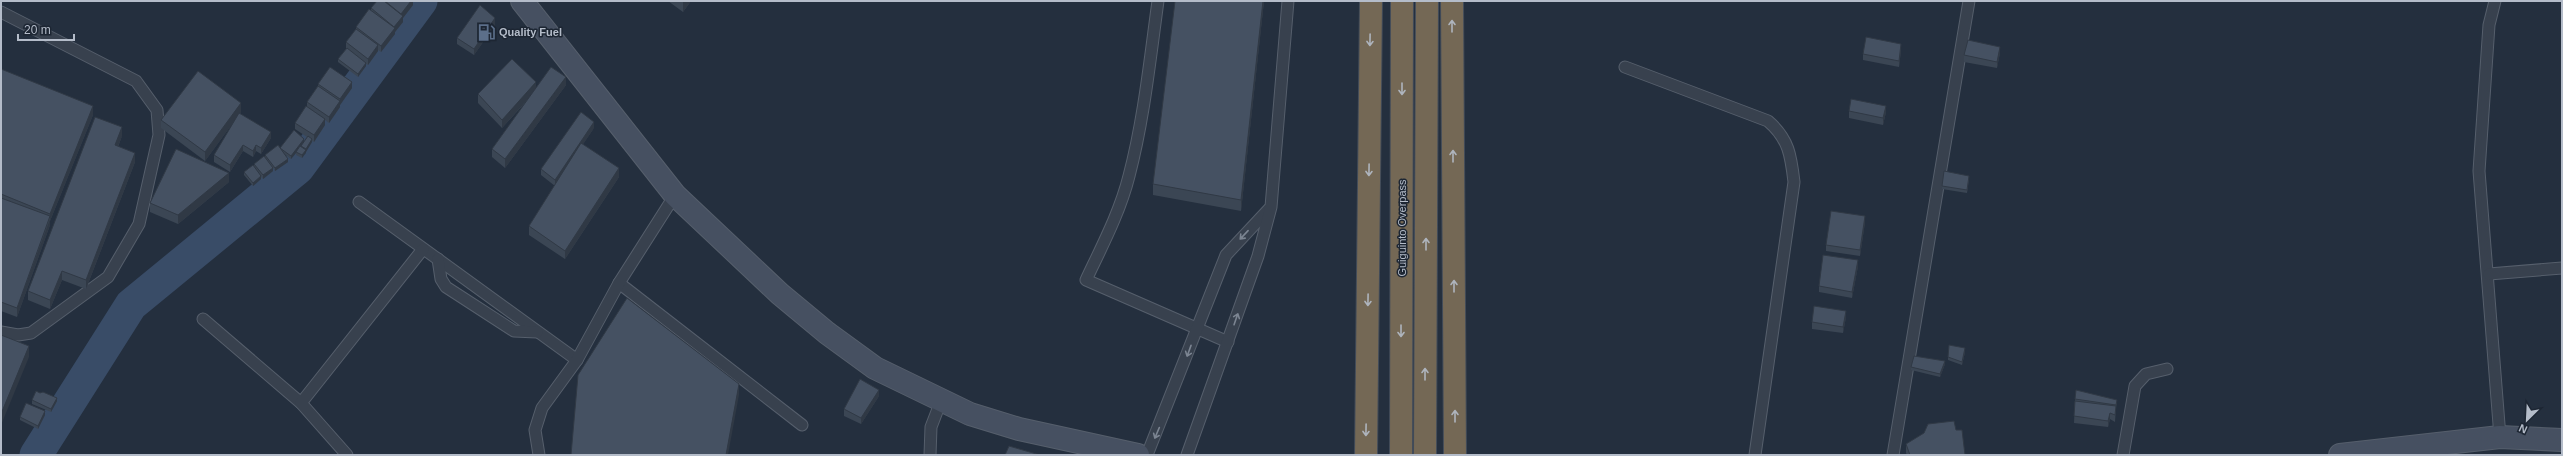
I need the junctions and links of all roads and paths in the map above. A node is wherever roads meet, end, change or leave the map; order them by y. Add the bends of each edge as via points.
1 (522, 1) edge
2 (1158, 1) edge
3 (1288, 1) edge
4 (1371, 1) edge
5 (1402, 1) edge
6 (1426, 1) edge
7 (1452, 1) edge
8 (1969, 1) edge
9 (2495, 1) edge
10 (1, 12) edge
11 (1625, 68) dead end
12 (675, 195) junction
13 (359, 202) dead end
14 (1271, 207) junction
15 (423, 249) junction
16 (438, 259) junction
17 (2562, 268) edge
18 (2489, 274) junction
19 (619, 283) junction
20 (203, 319) dead end
21 (1197, 328) junction
22 (1, 332) edge
23 (538, 332) junction
24 (1228, 342) junction
25 (577, 360) junction
26 (2167, 369) dead end
27 (941, 401) junction
28 (301, 403) junction
29 (802, 425) dead end
30 (2500, 437) junction
31 (2562, 440) edge
32 (347, 455) edge
33 (539, 455) edge
34 (930, 455) edge
35 (1138, 455) edge
36 (1147, 455) edge
37 (1187, 455) edge
38 (1366, 455) edge
39 (1401, 455) edge
40 (1425, 455) edge
41 (1455, 455) edge
42 (1754, 455) edge
43 (1893, 455) edge
44 (2123, 455) edge
45 (2340, 455) edge

1 - 12 main road
2 - 21 lane via 1145,98 1129,176 1112,224 1086,280
3 - 14 lane
4 -> 38 highway
5 -> 39 highway, Guiguinto Overpass
40 -> 6 highway
41 -> 7 highway
8 - 43 lane
9 - 18 lane via 2489,25 2479,171
10 - 22 lane via 136,81 157,110 159,135 139,224 108,278 31,333 18,335
11 - 42 lane via 1768,121 1780,131 1791,156 1794,182
12 - 19 lane
12 - 27 main road via 780,294 827,333 875,368
13 - 15 lane
14 -> 21 lane via 1226,255
24 -> 14 lane via 1258,256
15 - 16 lane
15 - 28 lane
16 - 23 lane
16 - 23 lane via 441,279 446,287 514,331
17 - 18 lane
18 - 30 lane
19 - 25 lane
19 - 29 lane
20 - 28 lane
21 - 24 lane
21 -> 36 lane
23 - 25 lane
24 - 37 lane
25 - 33 lane via 542,408 535,430
26 - 44 lane via 2146,374 2135,386
27 - 34 lane via 931,427
27 - 35 main road via 970,414 1020,429
28 - 32 lane
30 - 31 main road
30 - 45 main road

